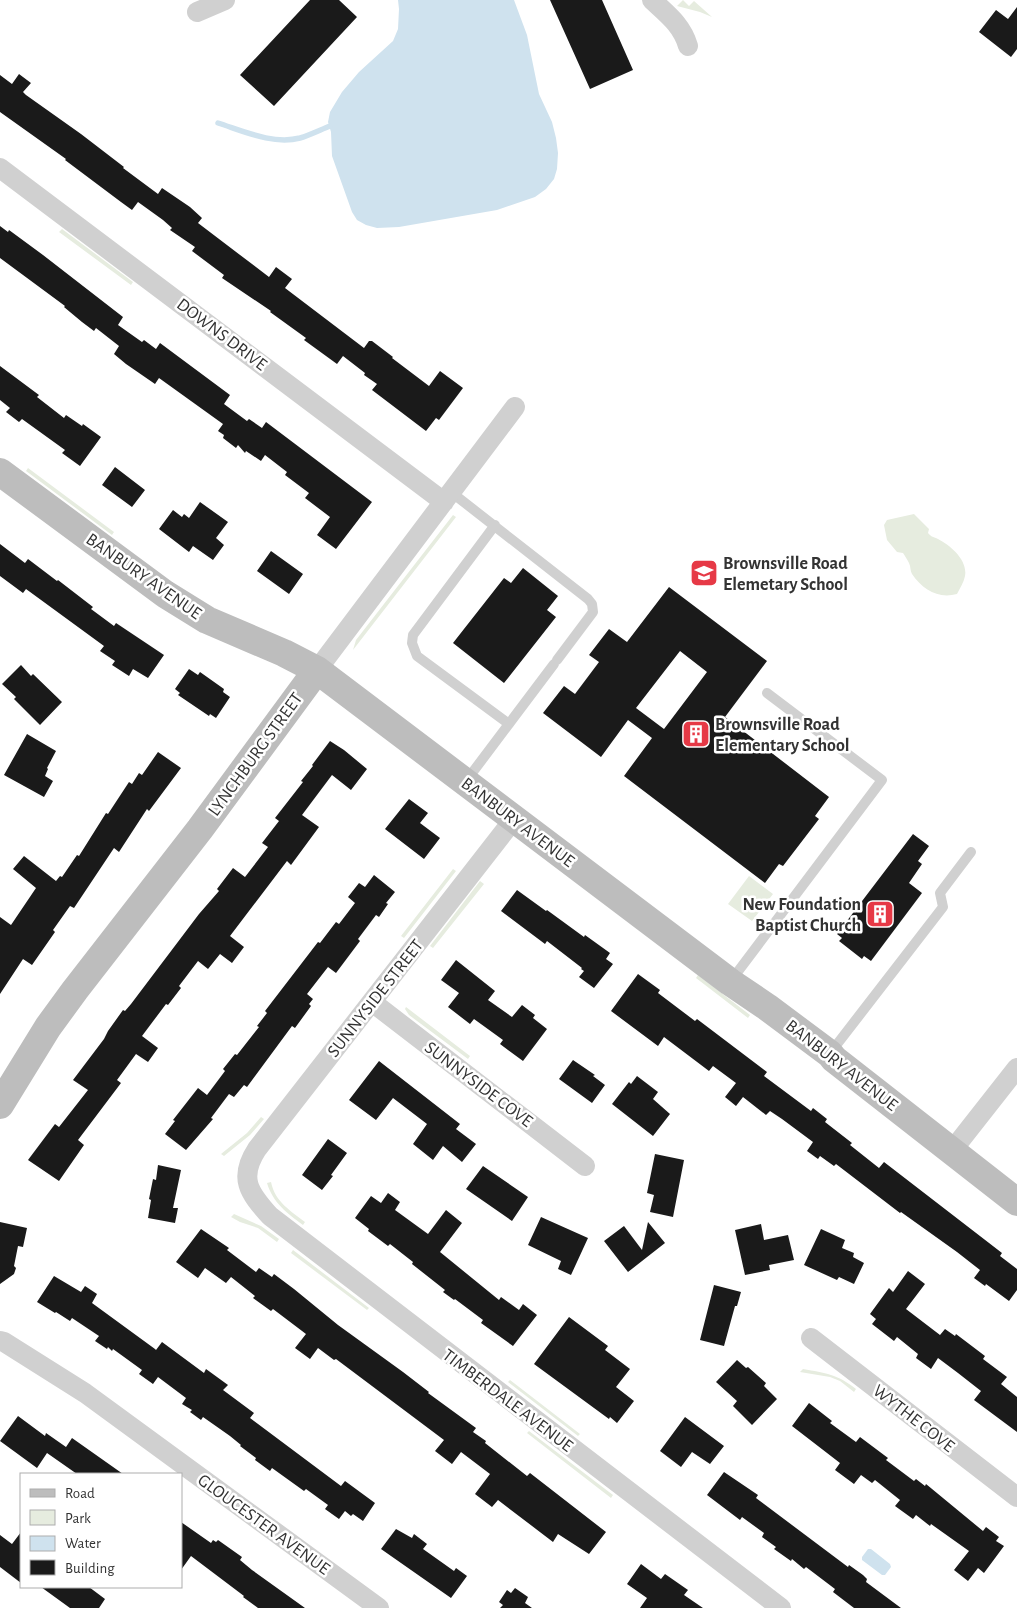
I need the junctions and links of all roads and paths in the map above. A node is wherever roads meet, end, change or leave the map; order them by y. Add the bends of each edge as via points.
1 (225, 0) edge
2 (652, 0) edge
3 (197, 12) dead end
4 (688, 46) dead end
5 (0, 168) edge
6 (515, 407) dead end
7 (0, 472) edge
8 (447, 497) junction
9 (495, 525) junction
10 (317, 670) junction
11 (767, 693) dead end
12 (509, 724) junction
13 (465, 782) junction
14 (514, 820) junction
15 (971, 852) dead end
16 (730, 982) junction
17 (372, 1002) junction
18 (830, 1054) junction
19 (1017, 1068) edge
20 (0, 1105) edge
21 (951, 1152) junction
22 (586, 1166) dead end
23 (247, 1182) joint
24 (1017, 1202) edge
25 (811, 1338) dead end
26 (0, 1341) edge
27 (1017, 1498) edge
28 (379, 1608) edge
29 (781, 1608) edge

1 - 3 street
2 - 4 street via 679,25
5 - 8 street, DOWNS DRIVE
6 - 8 street, LYNCHBURG STREET
7 - 10 street, BANBURY AVENUE via 191,611
8 - 9 lane
8 - 10 street, LYNCHBURG STREET
9 - 12 lane via 588,598 593,612
9 - 12 lane via 413,635 412,643 417,656
10 - 13 street, BANBURY AVENUE
10 - 20 street, LYNCHBURG STREET via 200,829 65,1003
11 - 16 lane via 882,780
12 - 13 lane
13 - 14 street, BANBURY AVENUE
14 - 16 street, BANBURY AVENUE
14 - 17 street, SUNNYSIDE STREET
15 - 18 lane via 940,894 943,906
16 - 18 street, BANBURY AVENUE
17 - 22 street, SUNNYSIDE COVE
17 - 23 street, SUNNYSIDE STREET via 252,1156
18 - 21 street, BANBURY AVENUE
19 - 21 street
21 - 24 street, BANBURY AVENUE
23 - 29 street, TIMBERDALE AVENUE via 250,1192 270,1216
25 - 27 street, WYTHE COVE
26 - 28 street, GLOUCESTER AVENUE via 85,1393

